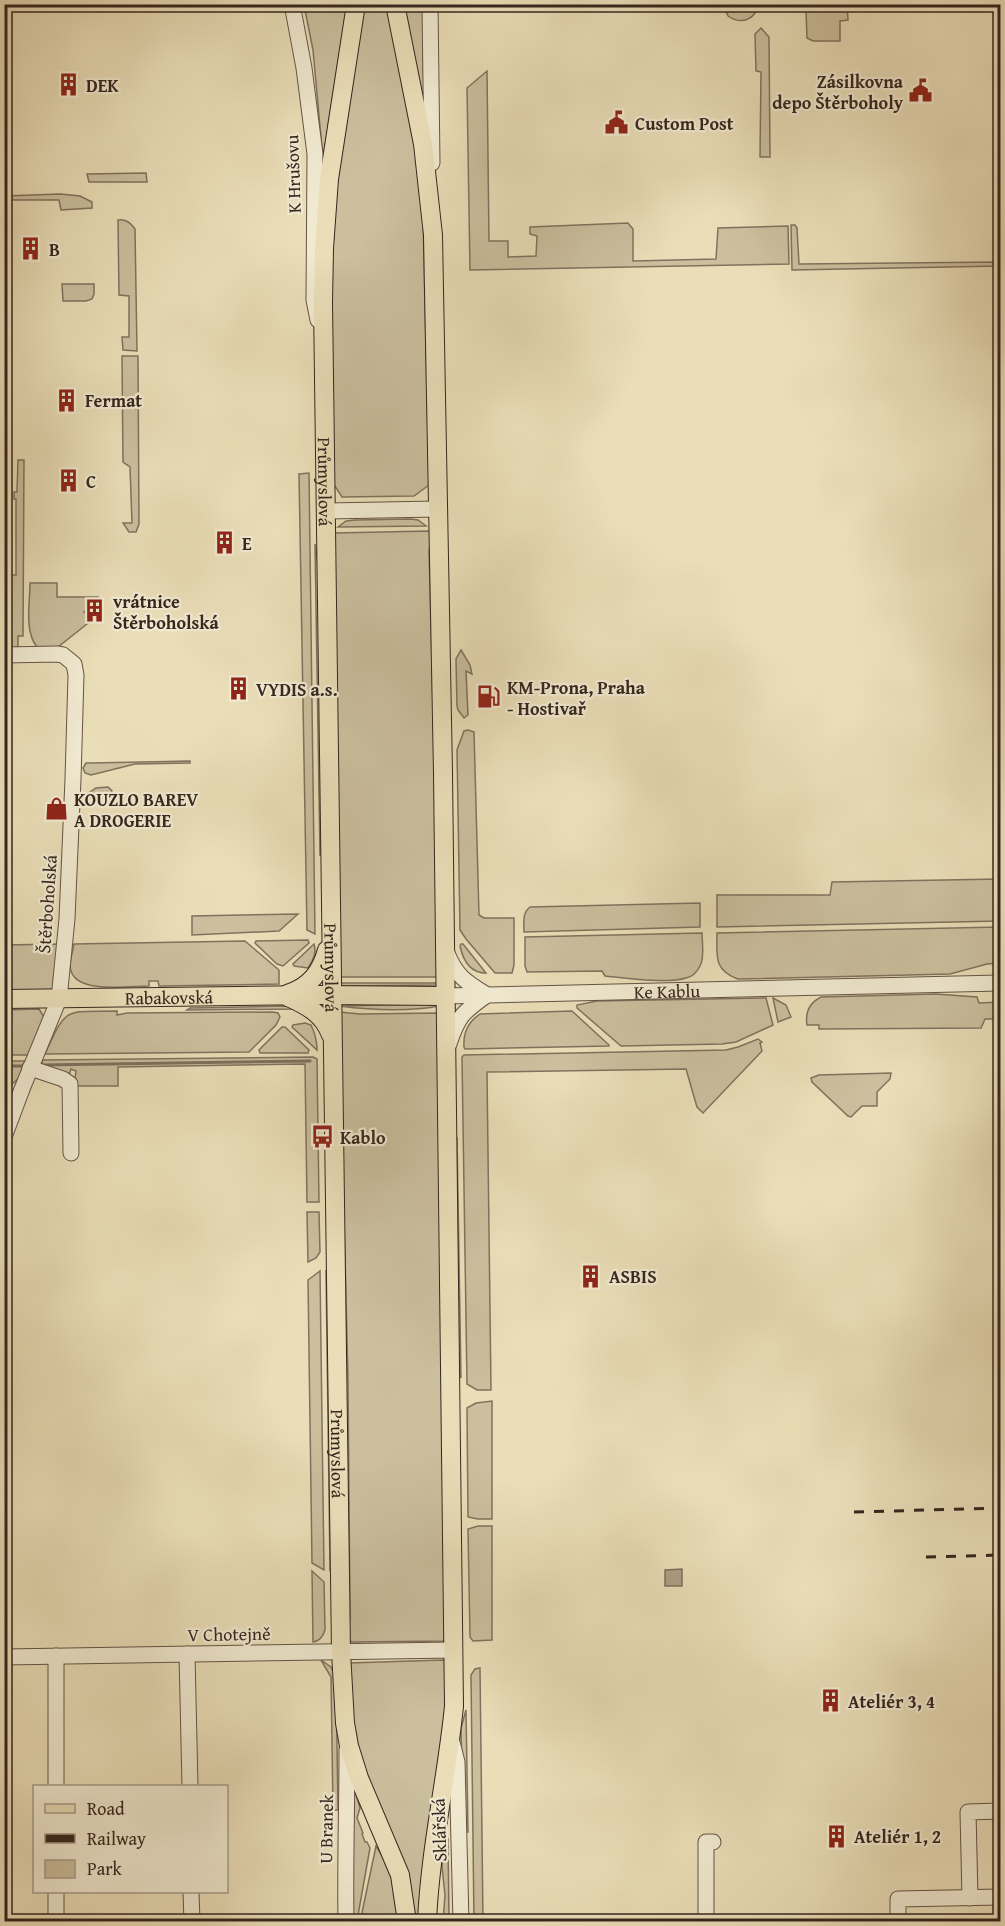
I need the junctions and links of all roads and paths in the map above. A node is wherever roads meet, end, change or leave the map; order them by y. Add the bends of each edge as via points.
1 (292, 4) edge
2 (356, 4) edge
3 (395, 4) edge
4 (430, 4) edge
5 (433, 235) junction
6 (323, 344) junction
7 (438, 509) junction
8 (326, 511) junction
9 (4, 655) edge
10 (331, 936) junction
11 (445, 948) junction
12 (1000, 983) edge
13 (283, 995) junction
14 (332, 995) junction
15 (486, 995) junction
16 (445, 996) junction
17 (4, 999) edge
18 (59, 999) junction
19 (333, 1039) junction
20 (446, 1053) junction
21 (30, 1068) junction
22 (4, 1137) edge
23 (71, 1153) dead end
24 (454, 1650) junction
25 (341, 1652) junction
26 (187, 1654) junction
27 (56, 1656) junction
28 (4, 1657) edge
29 (347, 1737) junction
30 (451, 1737) junction
31 (56, 1785) edge
32 (190, 1785) edge
33 (1000, 1812) edge
34 (713, 1842) dead end
35 (56, 1893) edge
36 (191, 1893) edge
37 (970, 1898) junction
38 (1000, 1898) edge
39 (56, 1922) edge
40 (192, 1922) edge
41 (346, 1922) edge
42 (407, 1922) edge
43 (427, 1922) edge
44 (461, 1922) edge
45 (706, 1922) edge
46 (898, 1922) edge

1 - 6 street, K Hrušovu via 315,154 314,300
2 - 6 main road, Průmyslová via 326,206
3 - 5 main road via 423,144
4 - 5 street
5 - 7 main road
6 - 8 main road, Průmyslová
7 - 8 street
7 - 11 main road
8 - 10 main road, Průmyslová
9 - 18 street, Štěrboholská via 57,654 74,664 72,808
10 - 13 main road via 315,976 305,986
10 - 14 main road, Průmyslová
11 - 15 street via 453,968
11 - 16 main road
12 - 15 street, Ke Kablu
13 - 14 main road, Rabakovská
13 - 18 main road, Rabakovská
13 - 19 main road via 317,1013
14 - 16 main road, Ke Kablu
14 - 19 main road, Průmyslová
15 - 16 street, Ke Kablu
15 - 20 street via 463,1013
16 - 20 main road
17 - 18 main road, Rabakovská
18 - 21 street, Štěrboholská
19 - 25 main road, Průmyslová
20 - 24 main road
21 - 22 street, Štěrboholská
21 - 23 street via 70,1084
24 - 25 street, V Chotejně
24 - 30 main road
25 - 26 street, V Chotejně
25 - 29 main road, Průmyslová
26 - 27 street, V Chotejně
26 - 32 street
27 - 28 street, V Chotejně
27 - 31 street
29 - 41 street, U Branek
29 - 42 main road, Průmyslová via 359,1778 400,1875
30 - 43 main road
30 - 44 street, Sklářská via 457,1762
33 - 37 street via 968,1812
34 - 45 street via 706,1842
35 - 39 street
36 - 40 street
37 - 38 street
37 - 46 street via 898,1899

